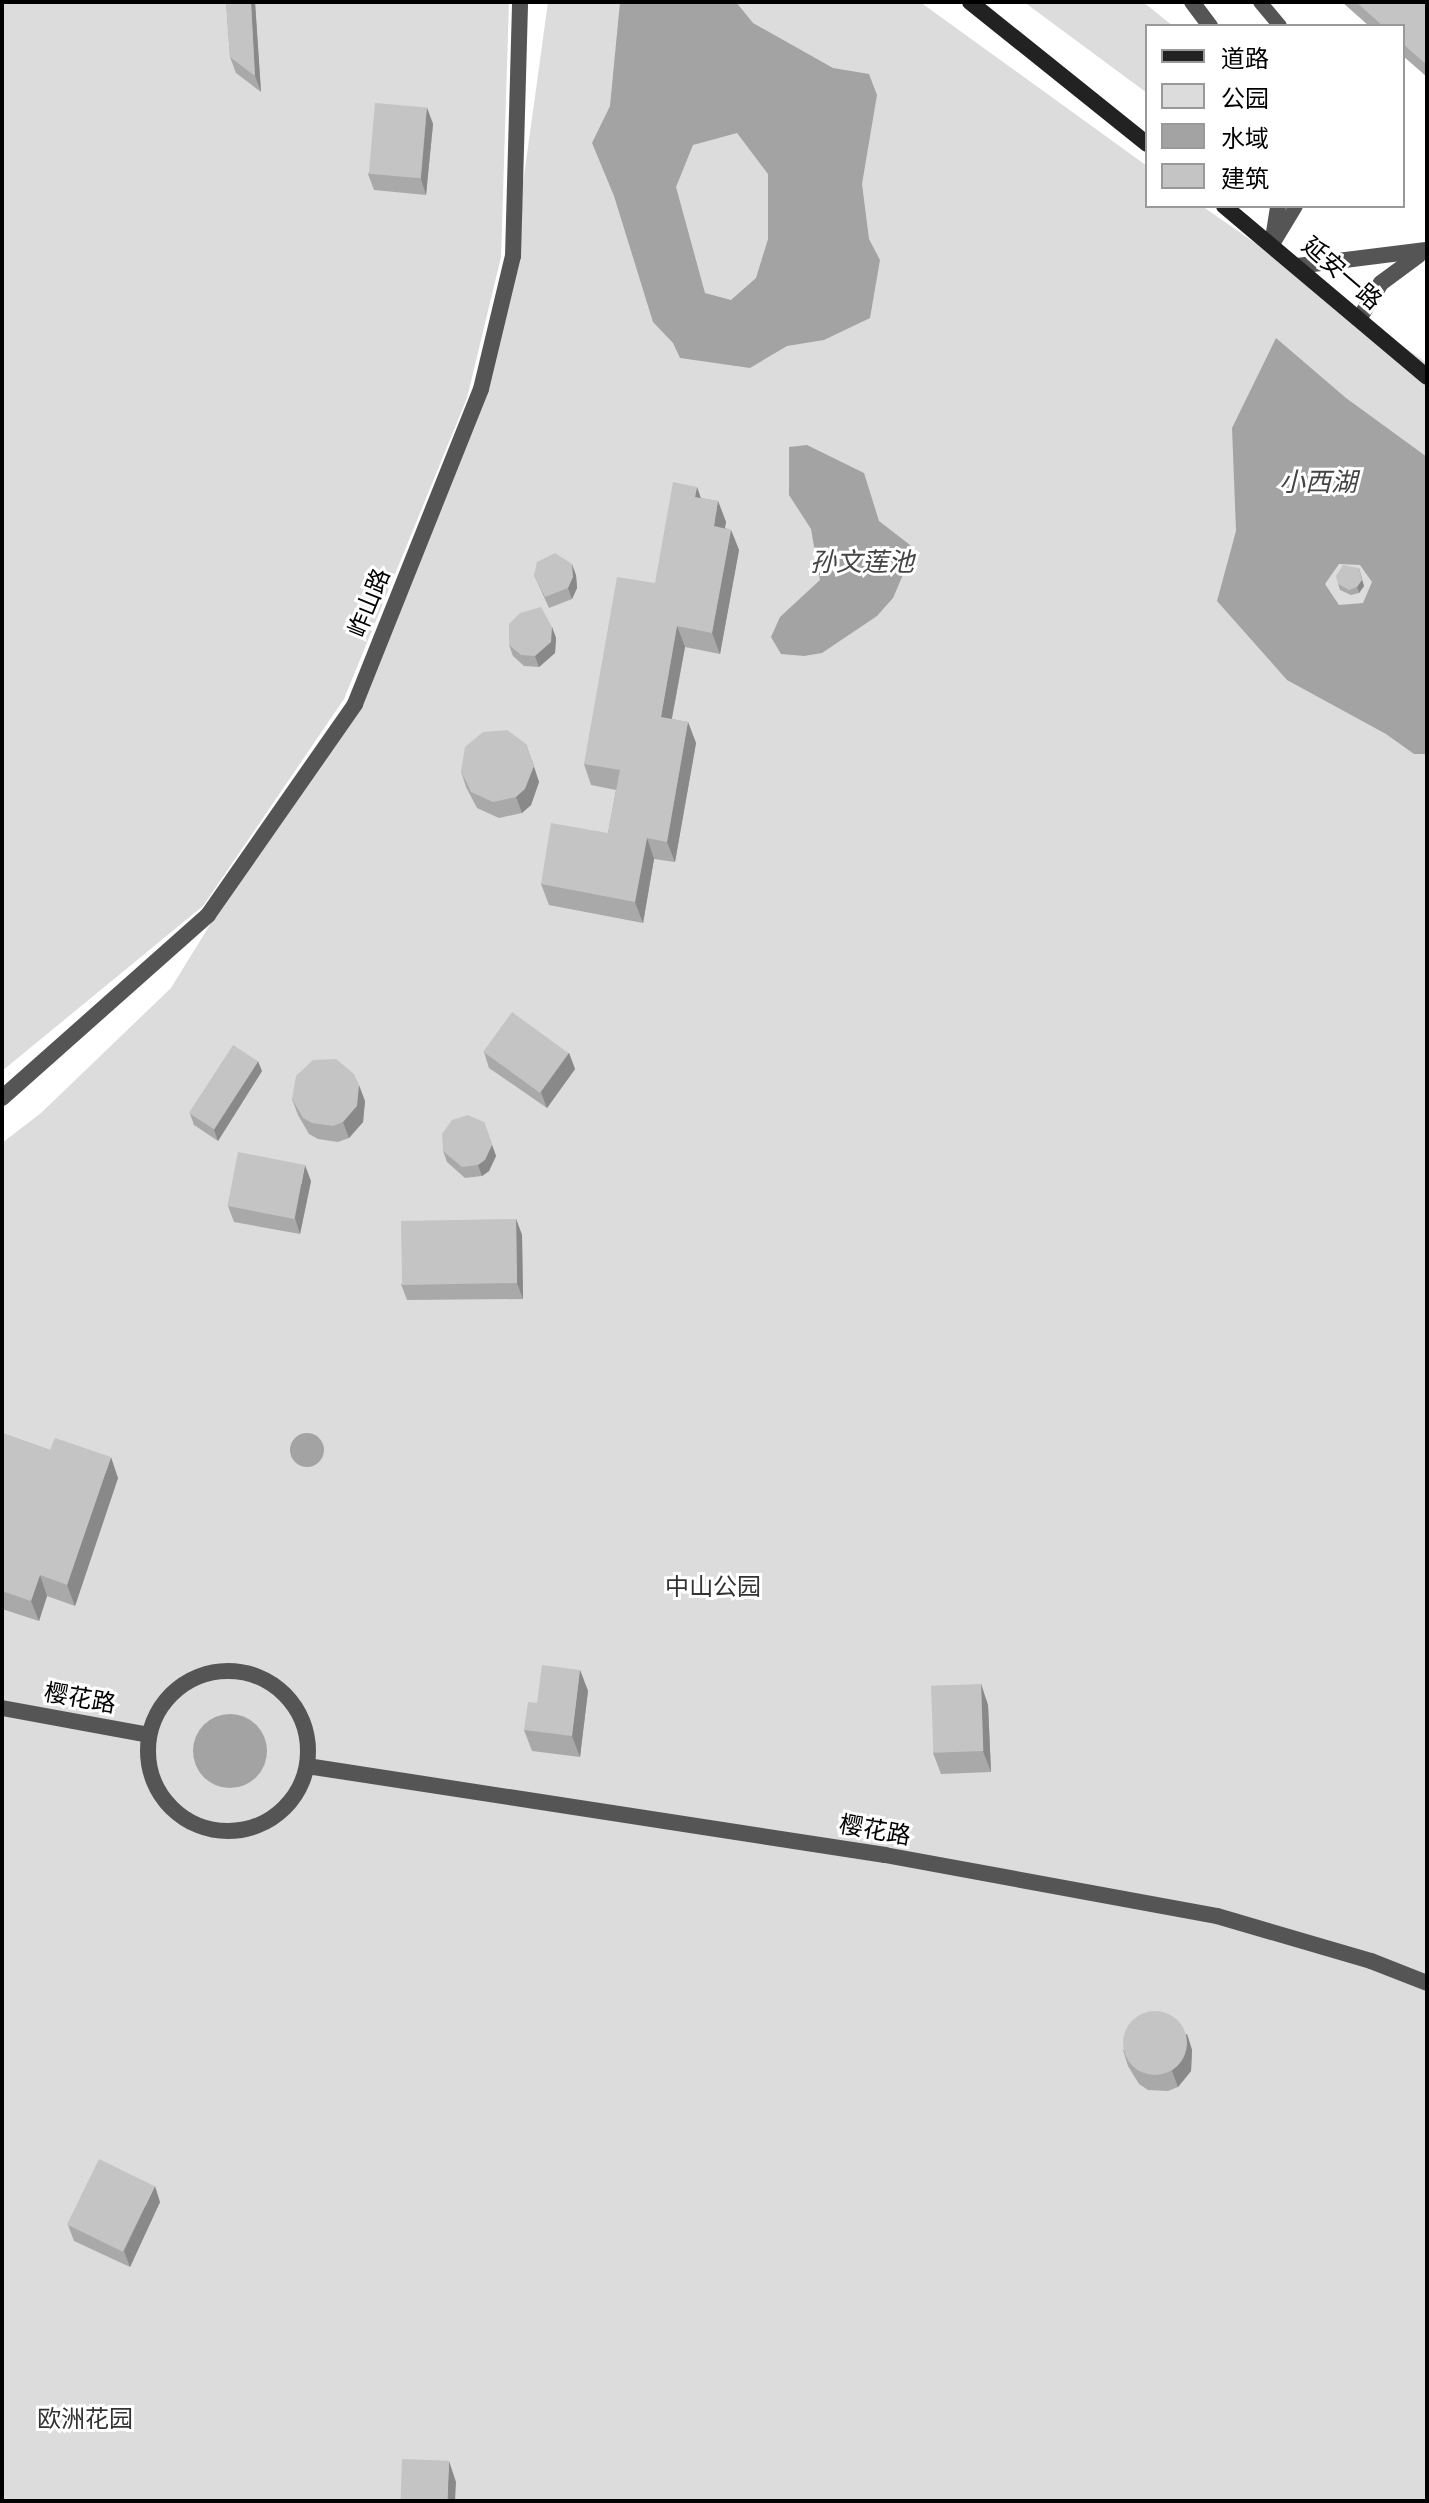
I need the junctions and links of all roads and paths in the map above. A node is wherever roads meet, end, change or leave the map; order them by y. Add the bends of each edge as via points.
1 (520, 2) edge
2 (970, 2) edge
3 (1192, 2) edge
4 (1260, 2) edge
5 (1208, 24) edge
6 (1278, 24) edge
7 (1145, 142) edge
8 (1226, 208) edge
9 (1278, 208) edge
10 (1295, 208) edge
11 (1272, 245) junction
12 (1426, 250) edge
13 (1297, 266) junction
14 (1359, 319) junction
15 (1427, 377) edge
16 (2, 1098) edge
17 (2, 1708) edge
18 (149, 1735) junction
19 (307, 1766) junction
20 (1427, 1983) edge

1 - 16 street, 岞山路 via 513,256 481,389 355,704 208,915
2 - 7 main road
3 - 5 street
4 - 6 lane
8 - 11 main road, 延安一路
9 - 11 street
10 - 11 lane
11 - 13 main road, 延安一路
12 - 13 street
12 - 14 street via 1381,283
13 - 14 main road, 延安一路
14 - 15 main road, 延安一路
17 - 18 street, 樱花路
18 - 19 street via 159,1709 177,1688 202,1675 229,1670 256,1675 280,1690 298,1711 307,1738
18 - 19 street via 148,1761 155,1785 188,1821 212,1830 262,1824 298,1790
19 - 20 street, 樱花路 via 885,1855 1217,1916

